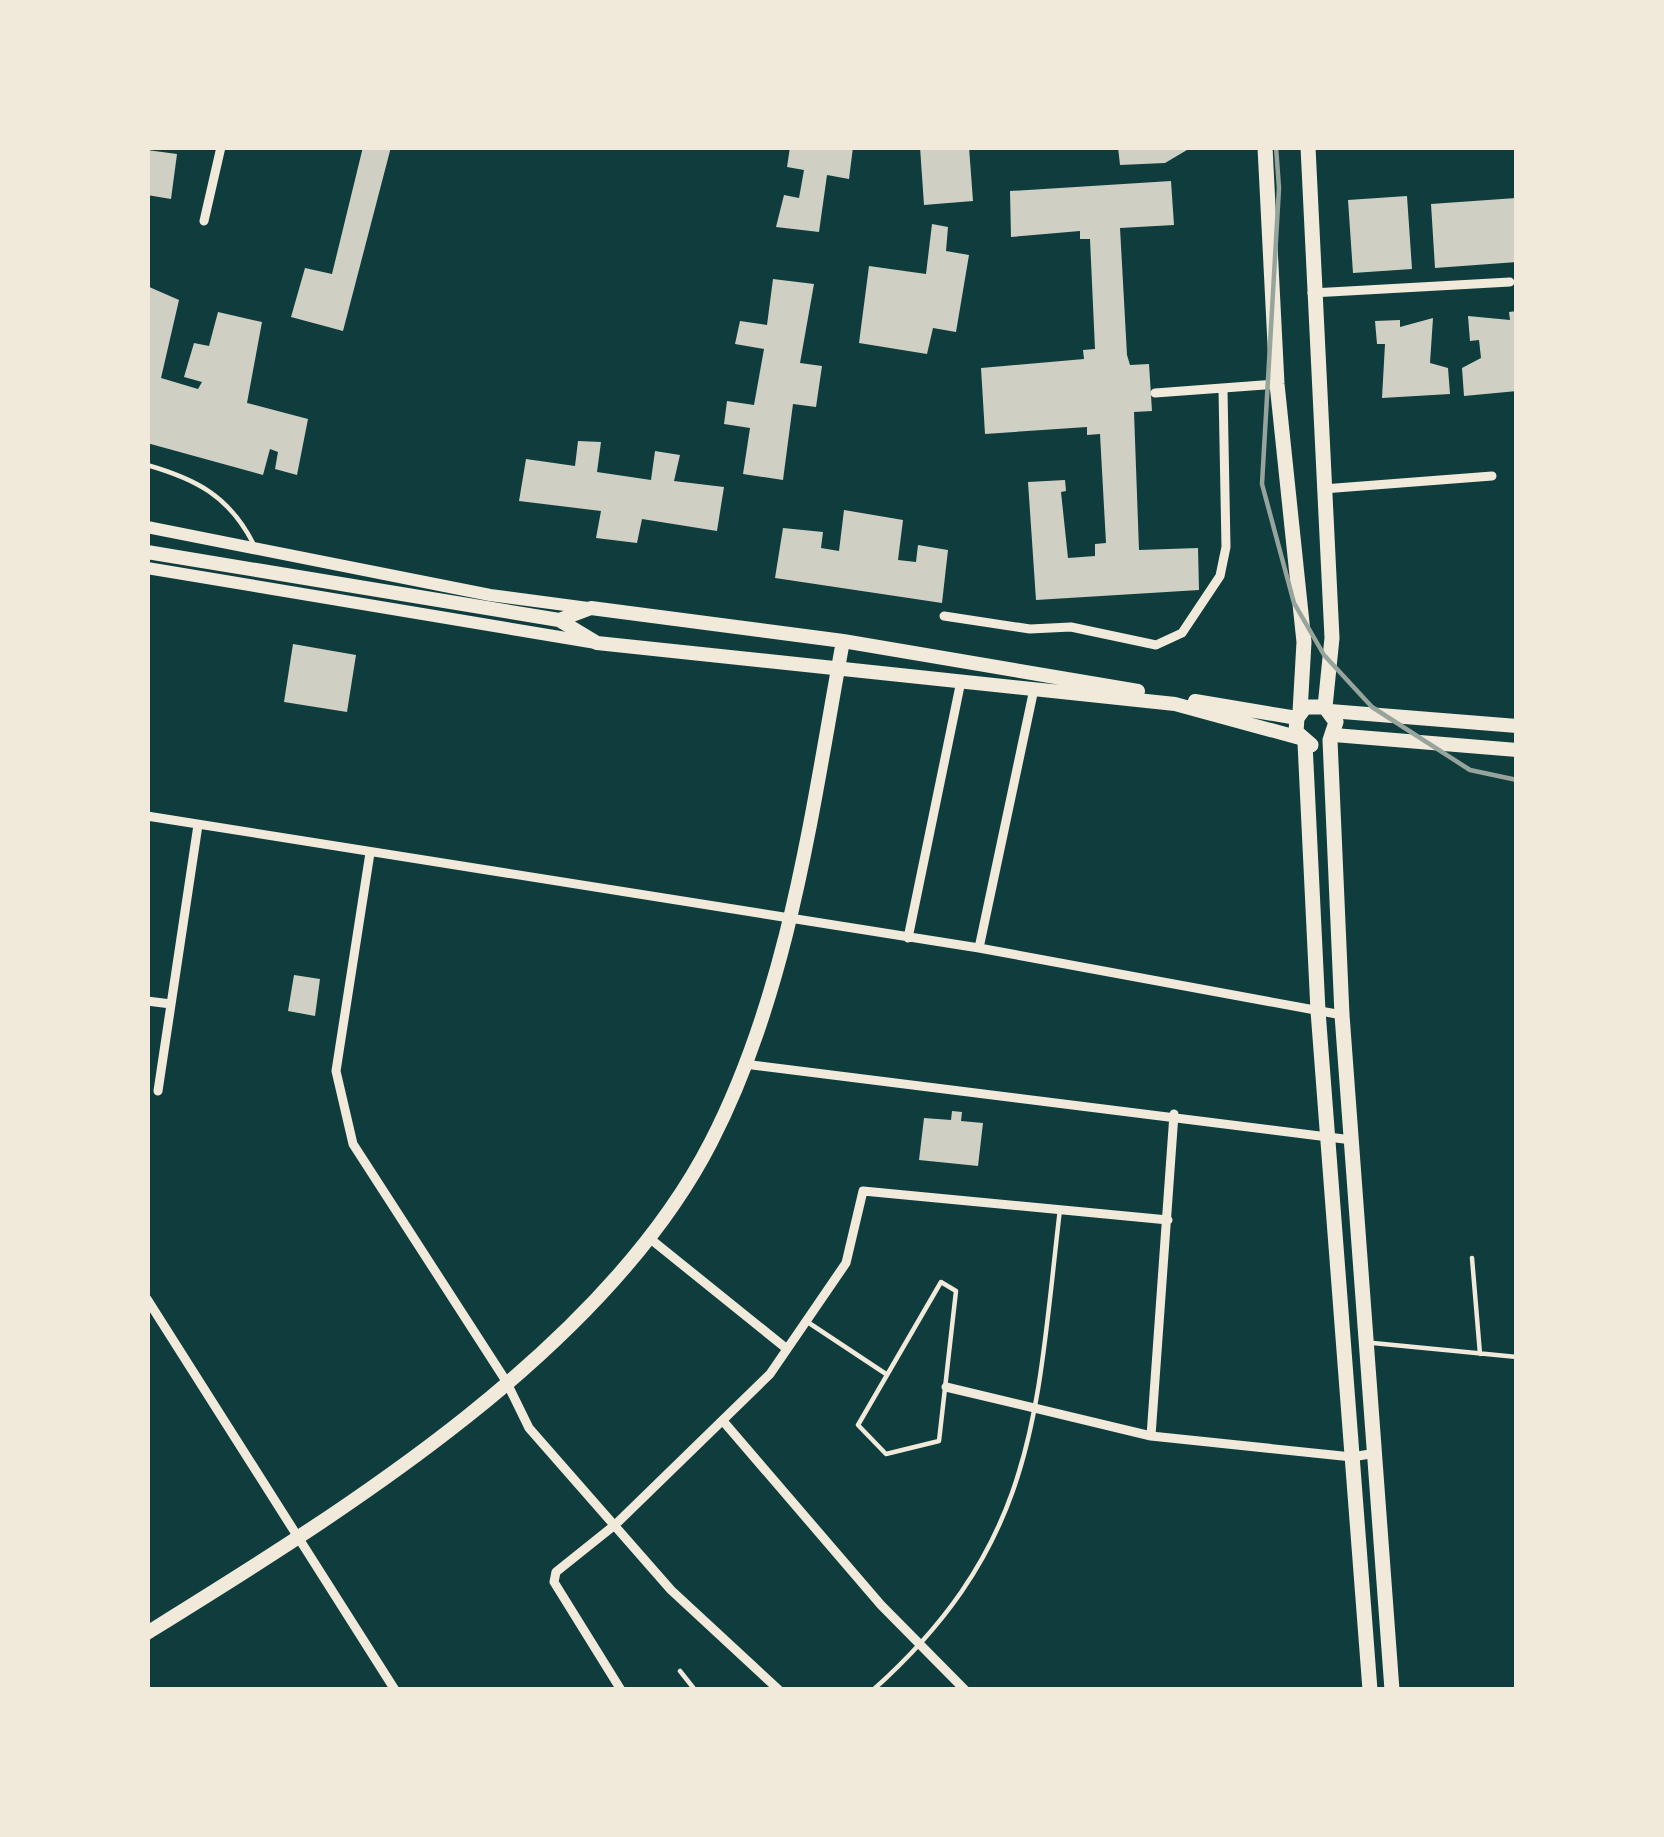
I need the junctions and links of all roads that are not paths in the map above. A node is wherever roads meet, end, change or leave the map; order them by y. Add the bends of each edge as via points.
1 (221, 147) edge
2 (1264, 147) edge
3 (1308, 147) edge
4 (204, 221) dead end
5 (1510, 282) dead end
6 (1312, 293) junction
7 (1277, 385) junction
8 (1222, 390) junction
9 (1155, 392) dead end
10 (147, 465) edge
11 (1492, 476) dead end
12 (1323, 490) junction
13 (147, 527) edge
14 (254, 546) junction
15 (147, 552) edge
16 (147, 568) edge
17 (591, 608) junction
18 (944, 616) dead end
19 (559, 620) junction
20 (843, 641) junction
21 (597, 643) junction
22 (838, 668) junction
23 (961, 681) junction
24 (1034, 689) junction
25 (1327, 709) junction
26 (1298, 715) junction
27 (1517, 726) edge
28 (1332, 737) junction
29 (1302, 740) junction
30 (1517, 750) edge
31 (147, 817) edge
32 (198, 825) junction
33 (370, 853) junction
34 (789, 920) junction
35 (908, 938) junction
36 (979, 949) junction
37 (147, 1001) edge
38 (171, 1004) junction
39 (1318, 1010) junction
40 (1342, 1015) junction
41 (742, 1064) junction
42 (158, 1091) dead end
43 (1174, 1114) junction
44 (1329, 1137) junction
45 (1352, 1140) junction
46 (1060, 1209) junction
47 (1168, 1220) junction
48 (648, 1237) junction
49 (1472, 1258) dead end
50 (147, 1299) edge
51 (806, 1322) junction
52 (1369, 1342) junction
53 (787, 1349) junction
54 (1480, 1354) junction
55 (1517, 1357) edge
56 (886, 1374) junction
57 (506, 1381) junction
58 (946, 1387) junction
59 (1039, 1407) junction
60 (723, 1421) junction
61 (1151, 1436) junction
62 (1376, 1453) junction
63 (1352, 1457) junction
64 (612, 1527) junction
65 (298, 1536) junction
66 (147, 1633) edge
67 (922, 1646) junction
68 (680, 1671) dead end
69 (395, 1690) edge
70 (620, 1690) edge
71 (695, 1690) edge
72 (778, 1690) edge
73 (873, 1690) edge
74 (965, 1690) edge
75 (1370, 1690) edge
76 (1391, 1690) edge

1 - 4 street
2 - 7 main road
3 - 6 main road
5 - 6 street
6 - 12 main road
7 - 8 street
7 - 26 main road via 1304,643
8 - 9 street
8 - 18 street via 1226,547 1220,576 1182,633 1156,645 1071,627
10 - 14 lane via 197,480 238,515
11 - 12 street
12 - 25 main road via 1332,638
13 - 14 street
14 - 17 street
15 - 19 main road
16 - 21 street
17 - 19 main road
17 - 20 main road
19 - 21 main road
20 - 22 main road
20 - 26 main road
21 - 22 main road
22 - 23 main road
22 - 34 main road
23 - 24 main road
23 - 35 street
24 - 29 main road via 1175,704
24 - 36 street
25 - 26 main road via 1312,705
25 - 27 main road
25 - 28 main road
26 - 29 main road
28 - 29 main road
28 - 30 main road
28 - 40 main road
29 - 39 main road
31 - 32 street
32 - 33 street
32 - 38 street
33 - 34 street
33 - 57 street via 336,1071 343,1115 353,1144
34 - 35 street
34 - 41 main road
35 - 36 street
36 - 39 street
37 - 38 street
38 - 42 street
39 - 40 street
39 - 44 main road
40 - 45 main road
41 - 43 street
41 - 48 main road via 713,1139
43 - 44 street
43 - 47 street
44 - 45 street
44 - 63 main road
45 - 52 main road
46 - 47 street
46 - 51 street via 863,1191 847,1263
46 - 59 lane
47 - 61 street
48 - 53 street
48 - 57 main road
49 - 54 lane
50 - 65 street
51 - 53 street
51 - 56 lane
52 - 54 lane
52 - 62 main road
53 - 60 street
54 - 55 lane
56 - 58 lane via 858,1425 886,1454 939,1441
56 - 58 lane via 941,1282 956,1291
57 - 64 street via 529,1428
57 - 65 main road
58 - 59 street
59 - 61 street
59 - 67 lane via 1025,1465 987,1554
60 - 64 street
60 - 67 street
61 - 63 street
62 - 63 street
62 - 76 main road
63 - 75 main road
64 - 70 street via 554,1582
64 - 72 street
65 - 66 main road
65 - 69 street
67 - 73 lane
67 - 74 street
68 - 71 lane

